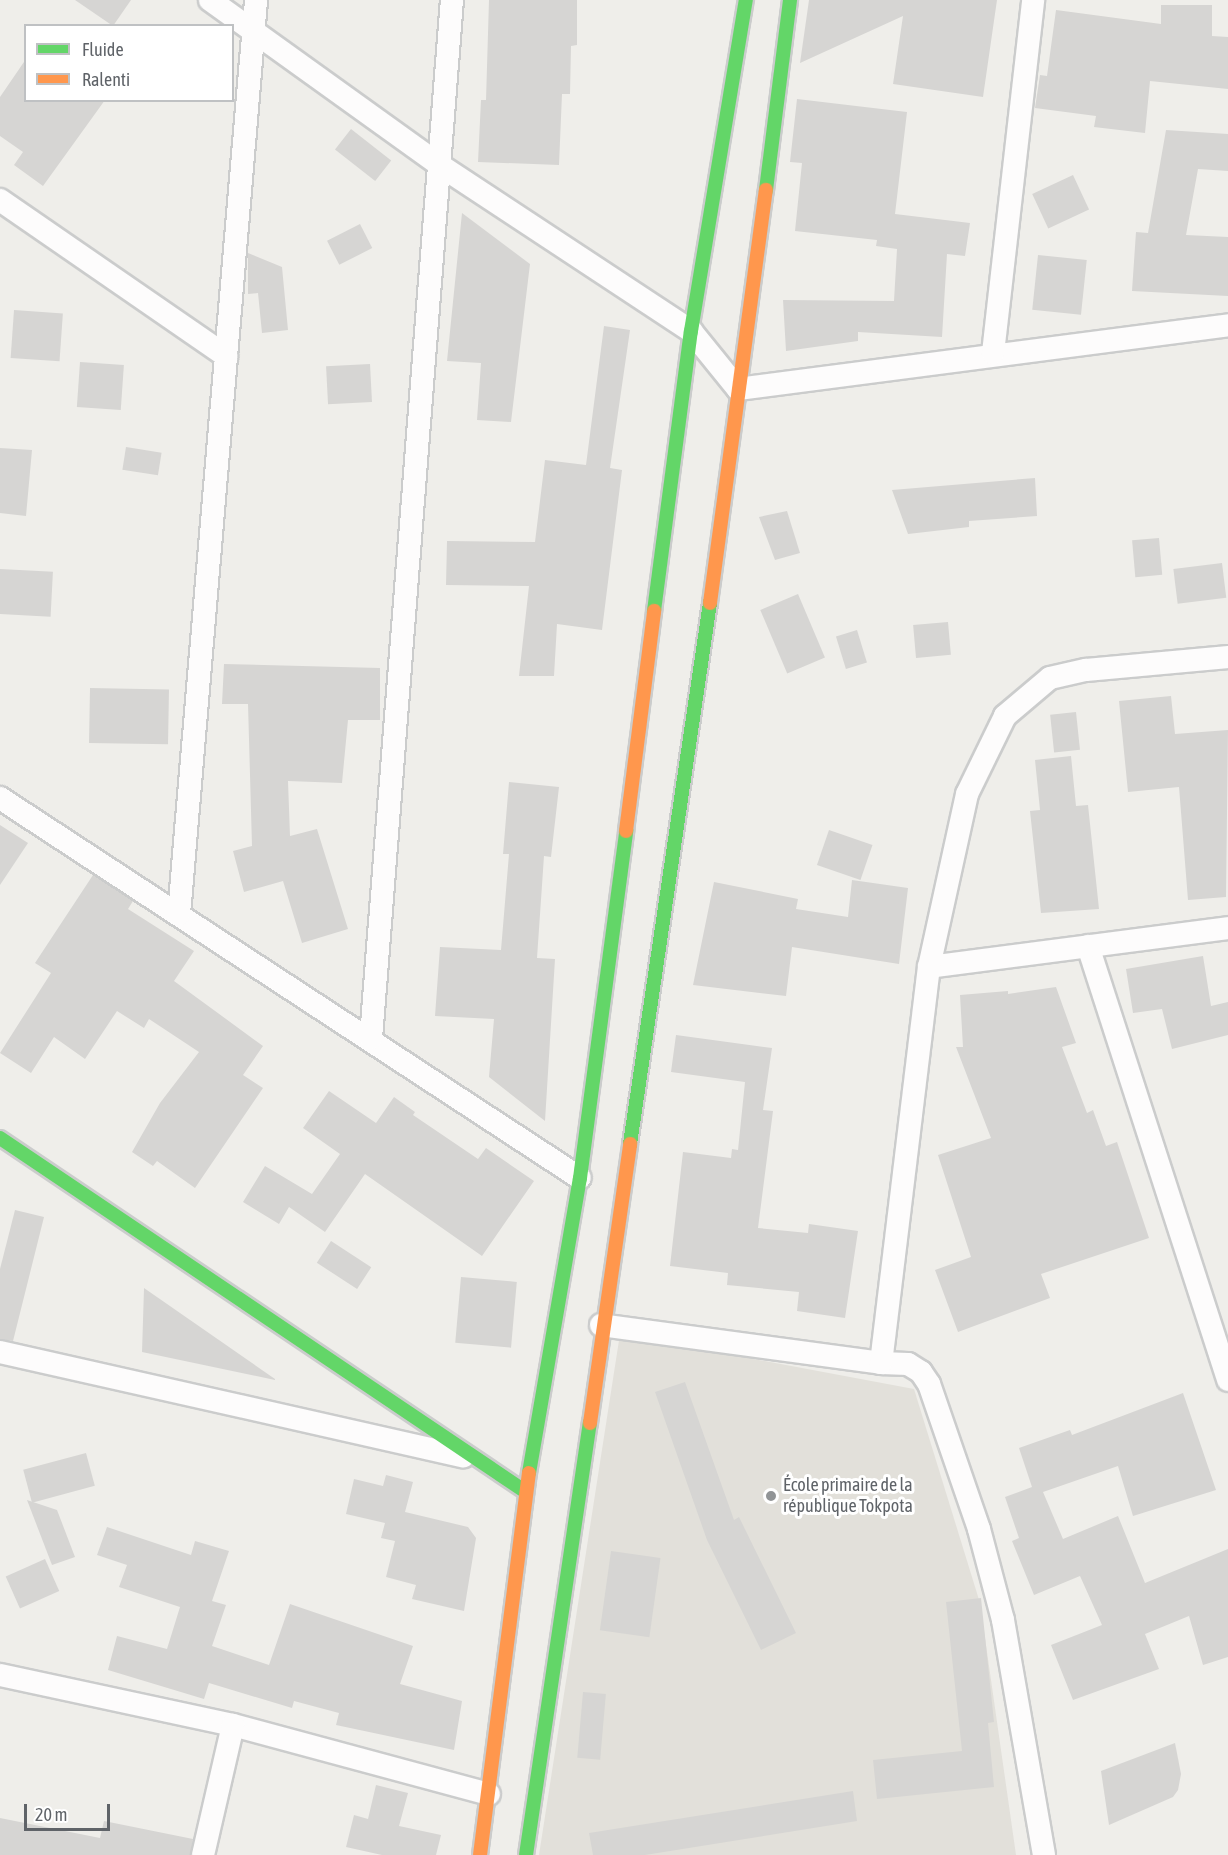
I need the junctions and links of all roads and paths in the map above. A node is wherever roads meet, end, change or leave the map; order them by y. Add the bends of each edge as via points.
1 (210, 0) edge
2 (256, 0) edge
3 (452, 0) edge
4 (746, 0) edge
5 (790, 0) edge
6 (1033, 0) edge
7 (255, 31) junction
8 (441, 166) junction
9 (0, 201) edge
10 (1228, 325) edge
11 (691, 331) junction
12 (993, 353) junction
13 (226, 356) junction
14 (738, 389) junction
15 (1228, 657) edge
16 (0, 798) edge
17 (179, 914) junction
18 (1228, 928) edge
19 (1088, 946) junction
20 (929, 966) junction
21 (371, 1038) junction
22 (0, 1138) edge
23 (580, 1178) junction
24 (601, 1325) junction
25 (0, 1352) edge
26 (881, 1363) junction
27 (1228, 1380) edge
28 (477, 1459) junction
29 (526, 1492) junction
30 (0, 1675) edge
31 (233, 1725) junction
32 (489, 1794) junction
33 (203, 1855) edge
34 (480, 1855) edge
35 (526, 1855) edge
36 (1044, 1855) edge

1 - 7 street
2 - 7 street
3 - 8 street
4 - 11 street
5 - 14 street
6 - 12 street
7 - 8 street
7 - 13 street
8 - 11 street
8 - 21 street
9 - 13 street
10 - 12 street
11 - 14 street
11 - 23 street
12 - 14 street
13 - 17 street
14 - 24 street via 731,461
15 - 20 street via 1086,670 1050,678 1005,716 967,794
16 - 17 street
17 - 21 street
18 - 19 street
19 - 20 street
19 - 27 street
20 - 26 street
21 - 23 street
22 - 28 street
23 - 29 street
24 - 26 street
24 - 35 street
25 - 28 street
26 - 36 street via 908,1364 925,1378 980,1529 1003,1620
28 - 29 street
29 - 32 street
30 - 31 street
31 - 32 street
31 - 33 street
32 - 34 street

